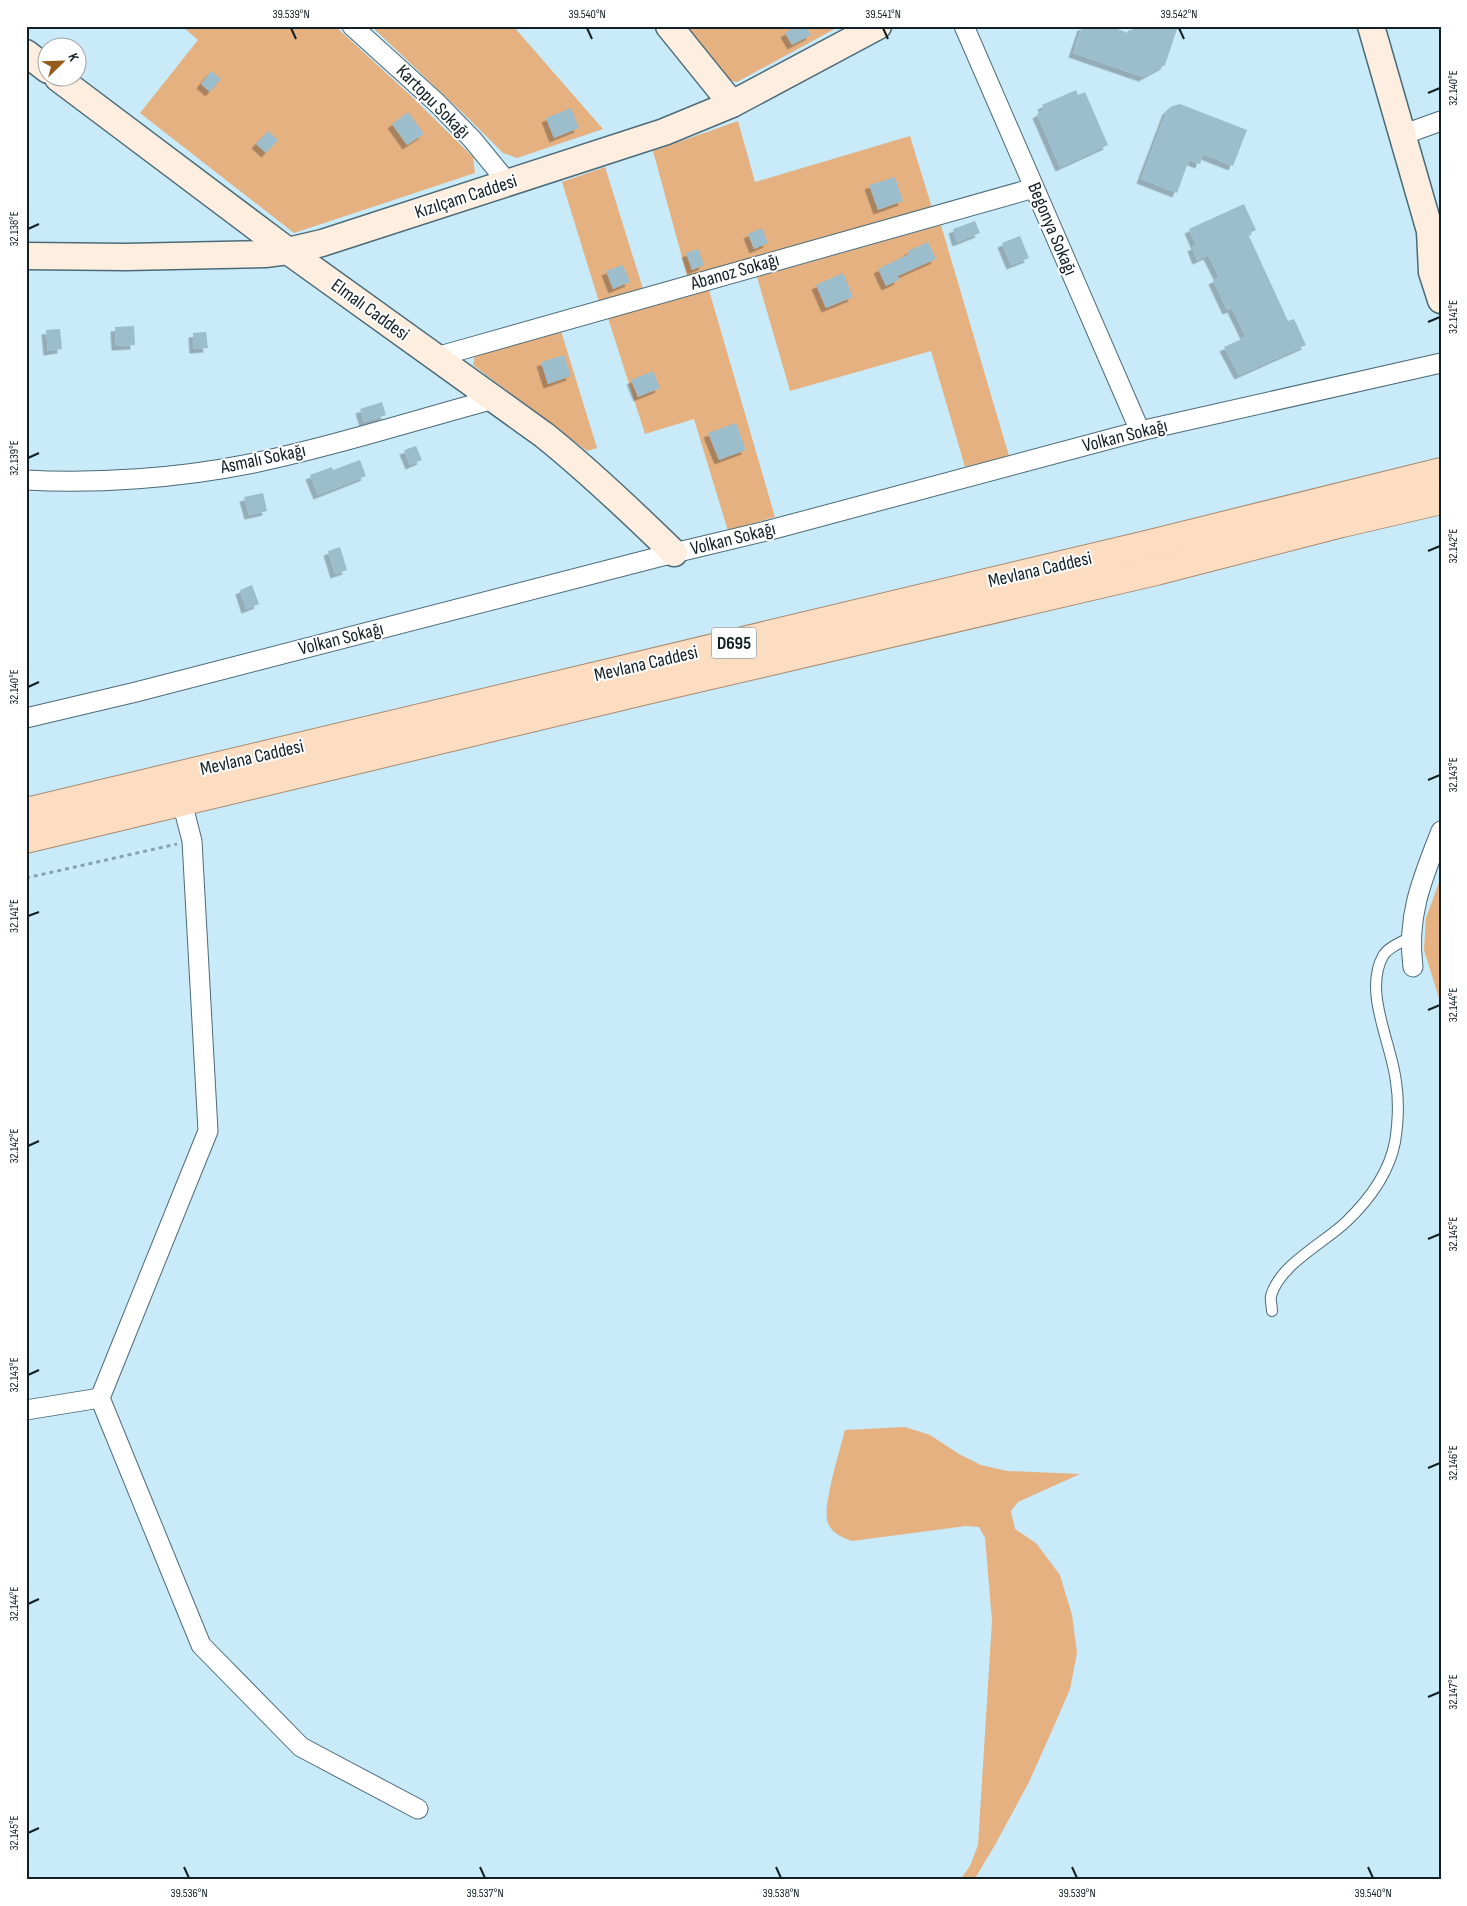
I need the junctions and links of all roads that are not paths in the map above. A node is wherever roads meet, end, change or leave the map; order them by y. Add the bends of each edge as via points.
1 (352, 26) edge
2 (669, 26) edge
3 (878, 26) edge
4 (964, 26) edge
5 (1371, 26) edge
6 (26, 53) edge
7 (38, 62) edge
8 (71, 88) edge
9 (732, 104) junction
10 (1441, 121) edge
11 (1402, 135) junction
12 (508, 183) junction
13 (1034, 188) junction
14 (1435, 238) edge
15 (288, 252) junction
16 (26, 256) edge
17 (1441, 300) edge
18 (436, 357) junction
19 (1441, 363) edge
20 (494, 399) junction
21 (1140, 431) junction
22 (1441, 472) edge
23 (26, 480) edge
24 (1441, 500) edge
25 (674, 553) junction
26 (26, 718) edge
27 (182, 802) junction
28 (26, 812) edge
29 (1441, 831) edge
30 (26, 839) edge
31 (1411, 937) junction
32 (1413, 967) dead end
33 (1272, 1311) dead end
34 (100, 1398) junction
35 (26, 1410) edge
36 (418, 1809) dead end

1 - 12 street, Kartopu Sokağı via 437,103
2 - 9 street
3 - 9 street, Kızılçam Caddesi
4 - 13 street, Begonya Sokağı
5 - 11 street
6 - 7 street
8 - 15 street, Elmalı Caddesi
9 - 12 street, Kızılçam Caddesi via 664,132
10 - 11 street
11 - 14 street
12 - 15 street, Kızılçam Caddesi via 322,244
13 - 18 street, Abanoz Sokağı
13 - 21 street, Begonya Sokağı
14 - 17 street via 1432,272
15 - 16 street, Kızılçam Caddesi via 126,257
15 - 18 street, Elmalı Caddesi
18 - 20 street, Elmalı Caddesi
19 - 21 street, Volkan Sokağı
20 - 23 street, Asmalı Sokağı via 331,444 216,469 121,478
20 - 25 street, Elmalı Caddesi via 576,460
21 - 25 street, Volkan Sokağı
22 - 28 main road, Mevlana Caddesi / D695
24 - 27 main road, Mevlana Caddesi / D695 via 1156,571
25 - 26 street, Volkan Sokağı
27 - 30 main road, Mevlana Caddesi / D695
27 - 34 street via 192,841 208,1131
29 - 31 street via 1420,886
31 - 32 street
31 - 33 lane via 1384,954 1376,986 1396,1082 1397,1112 1388,1165 1376,1187 1345,1223 1289,1267 1271,1296
34 - 35 street
34 - 36 street via 202,1645 301,1747

